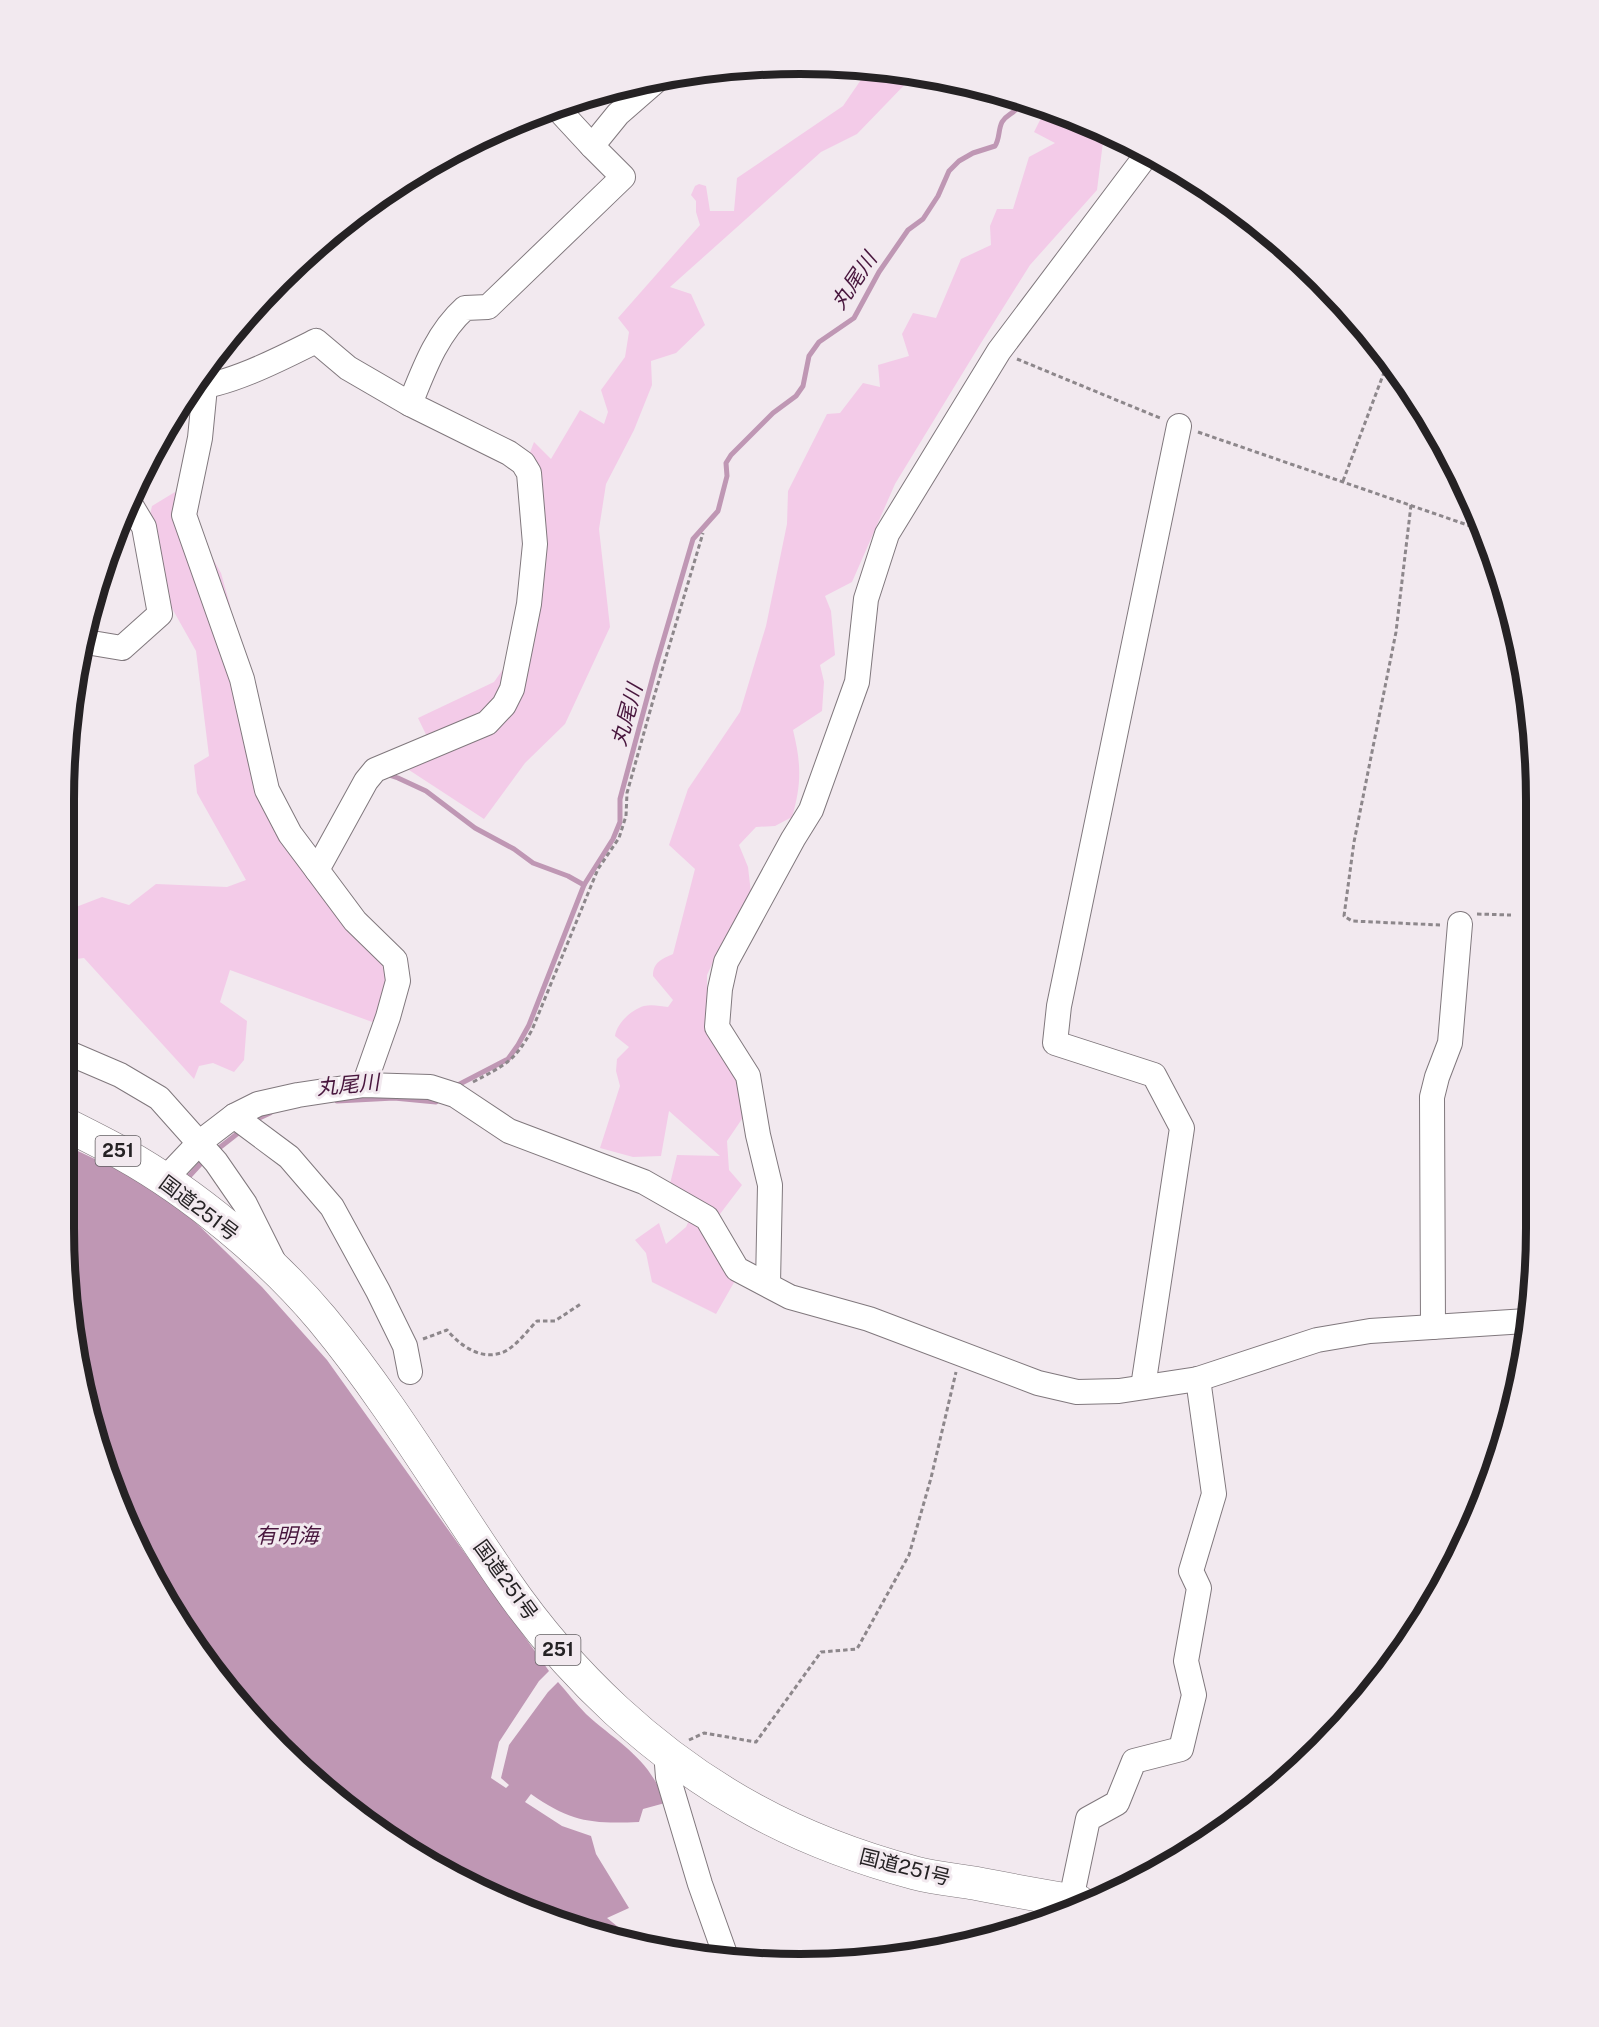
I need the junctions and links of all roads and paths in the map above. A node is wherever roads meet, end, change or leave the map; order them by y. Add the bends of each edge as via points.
1 (646, 90) edge
2 (562, 114) edge
3 (592, 147) junction
4 (1143, 160) edge
5 (999, 351) junction
6 (1385, 371) edge
7 (203, 386) edge
8 (198, 393) edge
9 (410, 404) junction
10 (1179, 426) junction
11 (1343, 481) junction
12 (1411, 505) junction
13 (134, 510) edge
14 (1472, 526) edge
15 (703, 533) dead end
16 (91, 643) edge
17 (317, 870) junction
18 (1511, 915) dead end
19 (1460, 924) junction
20 (74, 1055) edge
21 (364, 1085) junction
22 (449, 1093) junction
23 (242, 1122) junction
24 (74, 1129) edge
25 (208, 1151) junction
26 (172, 1186) junction
27 (281, 1275) junction
28 (768, 1284) junction
29 (582, 1303) dead end
30 (1519, 1322) edge
31 (1433, 1327) junction
32 (405, 1346) junction
33 (960, 1353) junction
34 (410, 1372) dead end
35 (1198, 1379) junction
36 (1143, 1387) junction
37 (666, 1752) junction
38 (1073, 1900) edge
39 (1067, 1902) edge
40 (723, 1949) edge

1 - 3 street via 618,114
2 - 3 street
3 - 9 street via 623,177 488,307 465,308 452,320 431,353
4 - 5 street
5 - 10 path
5 - 28 street via 887,534 866,598 857,682 811,810 726,962 717,1027 748,1076 770,1185
6 - 11 path
7 - 9 street via 269,364 316,341 348,368
8 - 17 street via 200,438 184,515 242,679 267,790 290,834
9 - 17 street via 510,453 529,473 535,544 529,604 512,689 504,705 487,723 375,770
10 - 11 path
10 - 36 street via 1059,1006 1055,1043 1154,1075 1182,1128
11 - 12 path
12 - 14 path
12 - 19 path via 1396,632 1354,842 1344,916 1352,921
13 - 16 street via 144,527 160,614 122,648
15 - 22 path via 627,793 626,816 619,838 598,869 532,1030 522,1049 507,1064
17 - 21 street via 355,921 395,960 398,981
18 - 19 path via 1476,914
19 - 31 street via 1450,1043 1432,1097
20 - 25 street via 120,1075 159,1098
21 - 22 street via 430,1087
21 - 23 street via 258,1104
22 - 28 street via 509,1131 644,1182 707,1218 737,1269
23 - 25 street
23 - 32 street via 289,1157 332,1207
24 - 26 highway, 国道251号 / 251 via 124,1154
25 - 26 street
25 - 27 street via 245,1204
26 - 27 highway, 国道251号 / 251
27 - 37 highway, 国道251号 / 251 via 354,1361 507,1585 568,1663
28 - 33 street via 790,1297 869,1318
29 - 32 path via 555,1322 537,1321 501,1353 479,1354 460,1344 447,1330
30 - 31 street
31 - 35 street via 1370,1331 1317,1340
32 - 34 street
33 - 36 street via 1038,1383 1077,1392
33 - 37 path via 909,1555 857,1649 821,1652 756,1742 704,1733
35 - 36 street
35 - 38 street via 1214,1494 1191,1570 1199,1588 1186,1661 1194,1695 1181,1749 1134,1761 1117,1803 1088,1819
37 - 39 highway, 国道251号 / 251 via 755,1810 859,1857 919,1874
37 - 40 street via 668,1777

